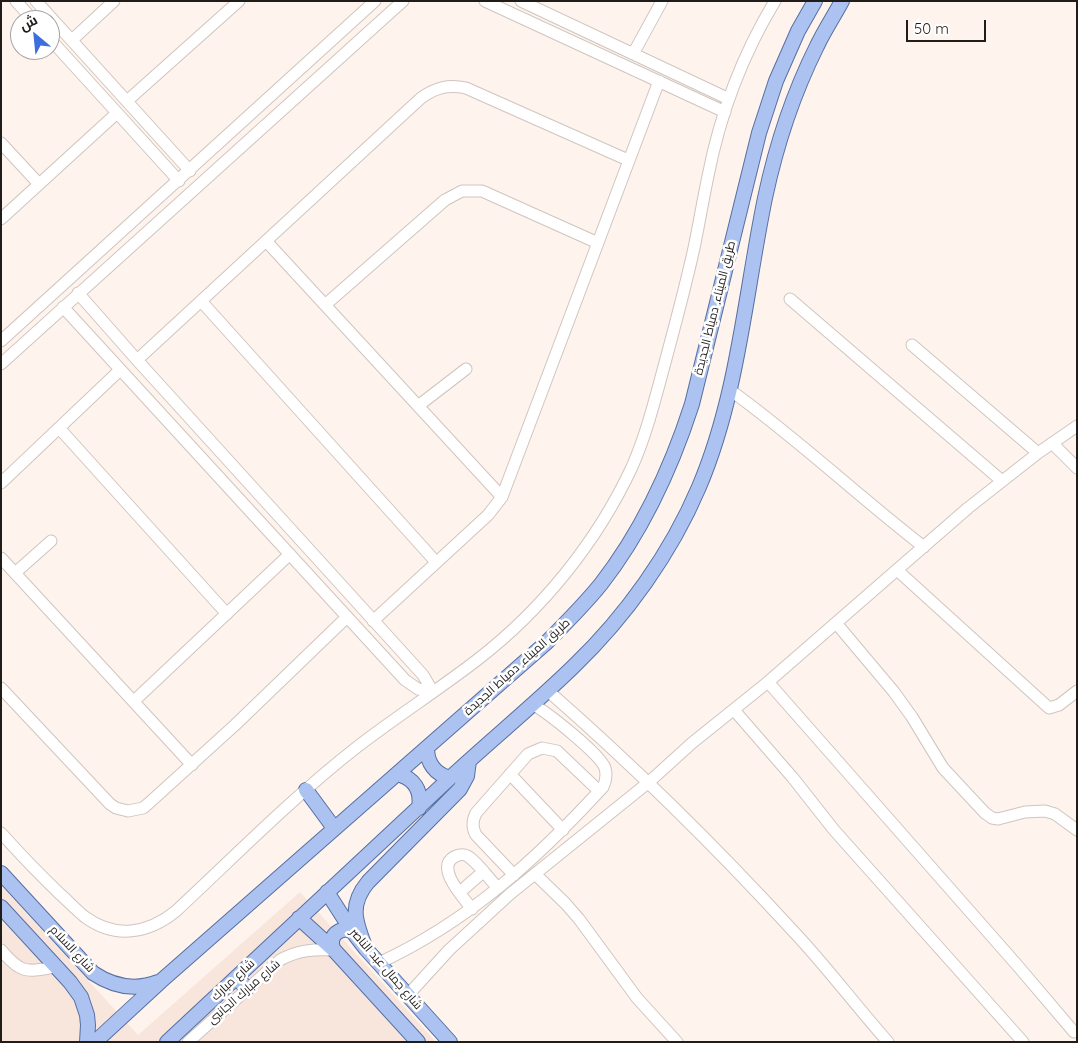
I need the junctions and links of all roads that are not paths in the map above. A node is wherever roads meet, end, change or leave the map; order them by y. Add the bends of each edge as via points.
1 (36, 1) edge
2 (114, 1) edge
3 (240, 1) edge
4 (375, 1) edge
5 (403, 1) edge
6 (485, 1) edge
7 (521, 1) edge
8 (662, 1) edge
9 (775, 1) edge
10 (815, 1) edge
11 (842, 1) edge
12 (72, 40) junction
13 (60, 50) edge
14 (633, 54) junction
15 (659, 81) junction
16 (730, 99) junction
17 (127, 101) junction
18 (725, 112) junction
19 (117, 113) junction
20 (1, 143) edge
21 (628, 160) junction
22 (190, 171) junction
23 (179, 181) junction
24 (39, 184) junction
25 (1, 219) edge
26 (266, 241) junction
27 (598, 243) junction
28 (78, 293) junction
29 (790, 299) dead end
30 (201, 301) junction
31 (325, 305) junction
32 (63, 307) junction
33 (1, 341) edge
34 (912, 345) dead end
35 (137, 360) junction
36 (1, 364) edge
37 (466, 369) dead end
38 (120, 370) junction
39 (730, 390) junction
40 (418, 406) junction
41 (1077, 426) edge
42 (59, 428) junction
43 (1052, 443) junction
44 (1038, 453) junction
45 (1077, 468) edge
46 (1002, 481) junction
47 (1, 483) edge
48 (502, 497) junction
49 (51, 541) dead end
50 (924, 547) junction
51 (290, 554) junction
52 (1, 558) edge
53 (436, 562) junction
54 (897, 570) junction
55 (15, 573) junction
56 (227, 614) junction
57 (347, 617) junction
58 (373, 621) junction
59 (836, 623) junction
60 (768, 682) junction
61 (1, 688) edge
62 (547, 690) junction
63 (1077, 690) edge
64 (434, 692) junction
65 (134, 702) junction
66 (532, 704) junction
67 (734, 710) junction
68 (427, 748) junction
69 (469, 761) junction
70 (192, 765) junction
71 (397, 774) junction
72 (510, 774) junction
73 (450, 778) junction
74 (649, 782) junction
75 (306, 790) junction
76 (599, 791) junction
77 (419, 808) junction
78 (334, 828) junction
79 (563, 830) junction
80 (1077, 830) edge
81 (1, 833) edge
82 (483, 872) junction
83 (1, 873) edge
84 (535, 874) junction
85 (514, 875) junction
86 (498, 888) junction
87 (327, 892) junction
88 (460, 892) junction
89 (1, 907) edge
90 (472, 909) junction
91 (299, 918) junction
92 (352, 931) junction
93 (366, 949) junction
94 (1, 950) edge
95 (334, 950) junction
96 (379, 963) junction
97 (55, 967) junction
98 (236, 978) junction
99 (161, 981) junction
100 (246, 988) junction
101 (408, 995) junction
102 (1074, 1032) dead end
103 (87, 1042) edge
104 (95, 1042) edge
105 (167, 1042) edge
106 (188, 1042) edge
107 (418, 1042) edge
108 (450, 1042) edge
109 (678, 1042) edge
110 (888, 1042) edge
111 (1023, 1042) edge

1 - 12 street
2 - 12 street
3 - 17 street
4 - 22 street
5 - 28 street
6 - 15 street
7 - 14 street
8 - 14 street
9 - 16 street
10 - 68 main road, طريق الميناء, دمياط الجديدة via 776,81 758,133 692,404 664,481 624,551 575,614
11 - 39 main road, طريق الميناء, دمياط الجديدة via 817,45 778,145 765,197
12 - 17 street
13 - 19 street
14 - 16 street
15 - 18 street
15 - 21 street
16 - 18 street
17 - 22 street
18 - 64 street via 658,393 645,434 617,496 582,550 539,604 507,635
19 - 23 street
19 - 24 street
20 - 24 street
21 - 26 street via 466,88 438,88 421,98
21 - 27 street
22 - 23 street
23 - 33 street
24 - 25 street
26 - 30 street
26 - 31 street
27 - 31 street via 482,191 462,191 445,200
27 - 48 street
28 - 32 street
28 - 35 street
29 - 46 street
30 - 35 street
30 - 53 street
31 - 40 street
32 - 36 street
32 - 38 street
34 - 44 street
35 - 58 street
37 - 40 street
38 - 42 street
38 - 51 street
39 - 50 street via 764,414
39 - 62 main road, طريق الميناء, دمياط الجديدة via 714,450 679,529 610,628
40 - 48 street
41 - 43 street
42 - 47 street
42 - 56 street
43 - 44 street
43 - 45 street
44 - 46 street
46 - 50 street
48 - 53 street via 488,515
49 - 55 street
50 - 54 street
51 - 56 street
51 - 57 street
52 - 55 street
53 - 58 street
54 - 59 street
54 - 63 street via 1049,708 1059,705
55 - 65 street
56 - 65 street
57 - 64 street via 411,685
57 - 70 street
58 - 64 street via 423,674
59 - 60 street
59 - 80 street via 894,692 943,768 986,813 998,819 1025,812 1045,812 1055,814
60 - 67 street
60 - 102 street
61 - 70 street via 110,804 120,810 143,808
62 - 66 main road, طريق الميناء, دمياط الجديدة
62 - 74 street
64 - 75 street
65 - 70 street
66 - 69 main road, طريق الميناء, دمياط الجديدة
66 - 76 street via 554,717 602,762 606,777
67 - 74 street
67 - 111 street via 834,830
68 - 71 main road, طريق الميناء, دمياط الجديدة
68 - 73 main road via 428,760 434,770
69 - 73 main road, طريق الميناء, دمياط الجديدة
69 - 93 main road via 467,776 460,790 359,894 355,916
71 - 77 main road via 409,778 418,788
71 - 78 main road, طريق الميناء, دمياط الجديدة
72 - 76 street via 532,751 547,748 558,751
72 - 79 street
72 - 85 street via 476,813 472,826 476,835
73 - 77 main road, طريق الميناء, دمياط الجديدة
74 - 84 street
74 - 110 street via 796,933
75 - 78 main road
75 - 81 street via 176,911 152,927 138,931 109,929 84,916 34,870
76 - 79 street
77 - 87 main road, طريق الميناء, دمياط الجديدة
78 - 99 main road, طريق الميناء, دمياط الجديدة
79 - 85 street
82 - 86 street
82 - 88 street
82 - 88 street via 465,856 452,858 448,874
83 - 99 main road, شارع السلام via 98,976 111,983 131,987
84 - 101 street via 460,939
84 - 109 street via 579,919 637,998
85 - 86 street
86 - 90 street
87 - 91 main road, طريق الميناء, دمياط الجديدة
87 - 92 main road, شارع جمال عبد الناصر
88 - 90 street
89 - 97 main road, شارع السلام
90 - 96 street
91 - 95 main road, شارع جمال عبد الناصر
91 - 98 main road, شارع مبارك
92 - 93 main road, شارع جمال عبد الناصر
92 - 95 main road via 343,929 335,933
93 - 96 main road, شارع جمال عبد الناصر
94 - 97 street via 21,969 32,971
95 - 100 street, شارع مبارك الجانبى via 308,950 289,955
95 - 107 main road, شارع جمال عبد الناصر
96 - 101 main road, شارع جمال عبد الناصر
97 - 103 main road, شارع السلام via 76,989 85,1006
98 - 100 main road
98 - 105 main road, شارع مبارك
99 - 104 main road
100 - 106 street, شارع مبارك الجانبى
101 - 108 main road, شارع جمال عبد الناصر

